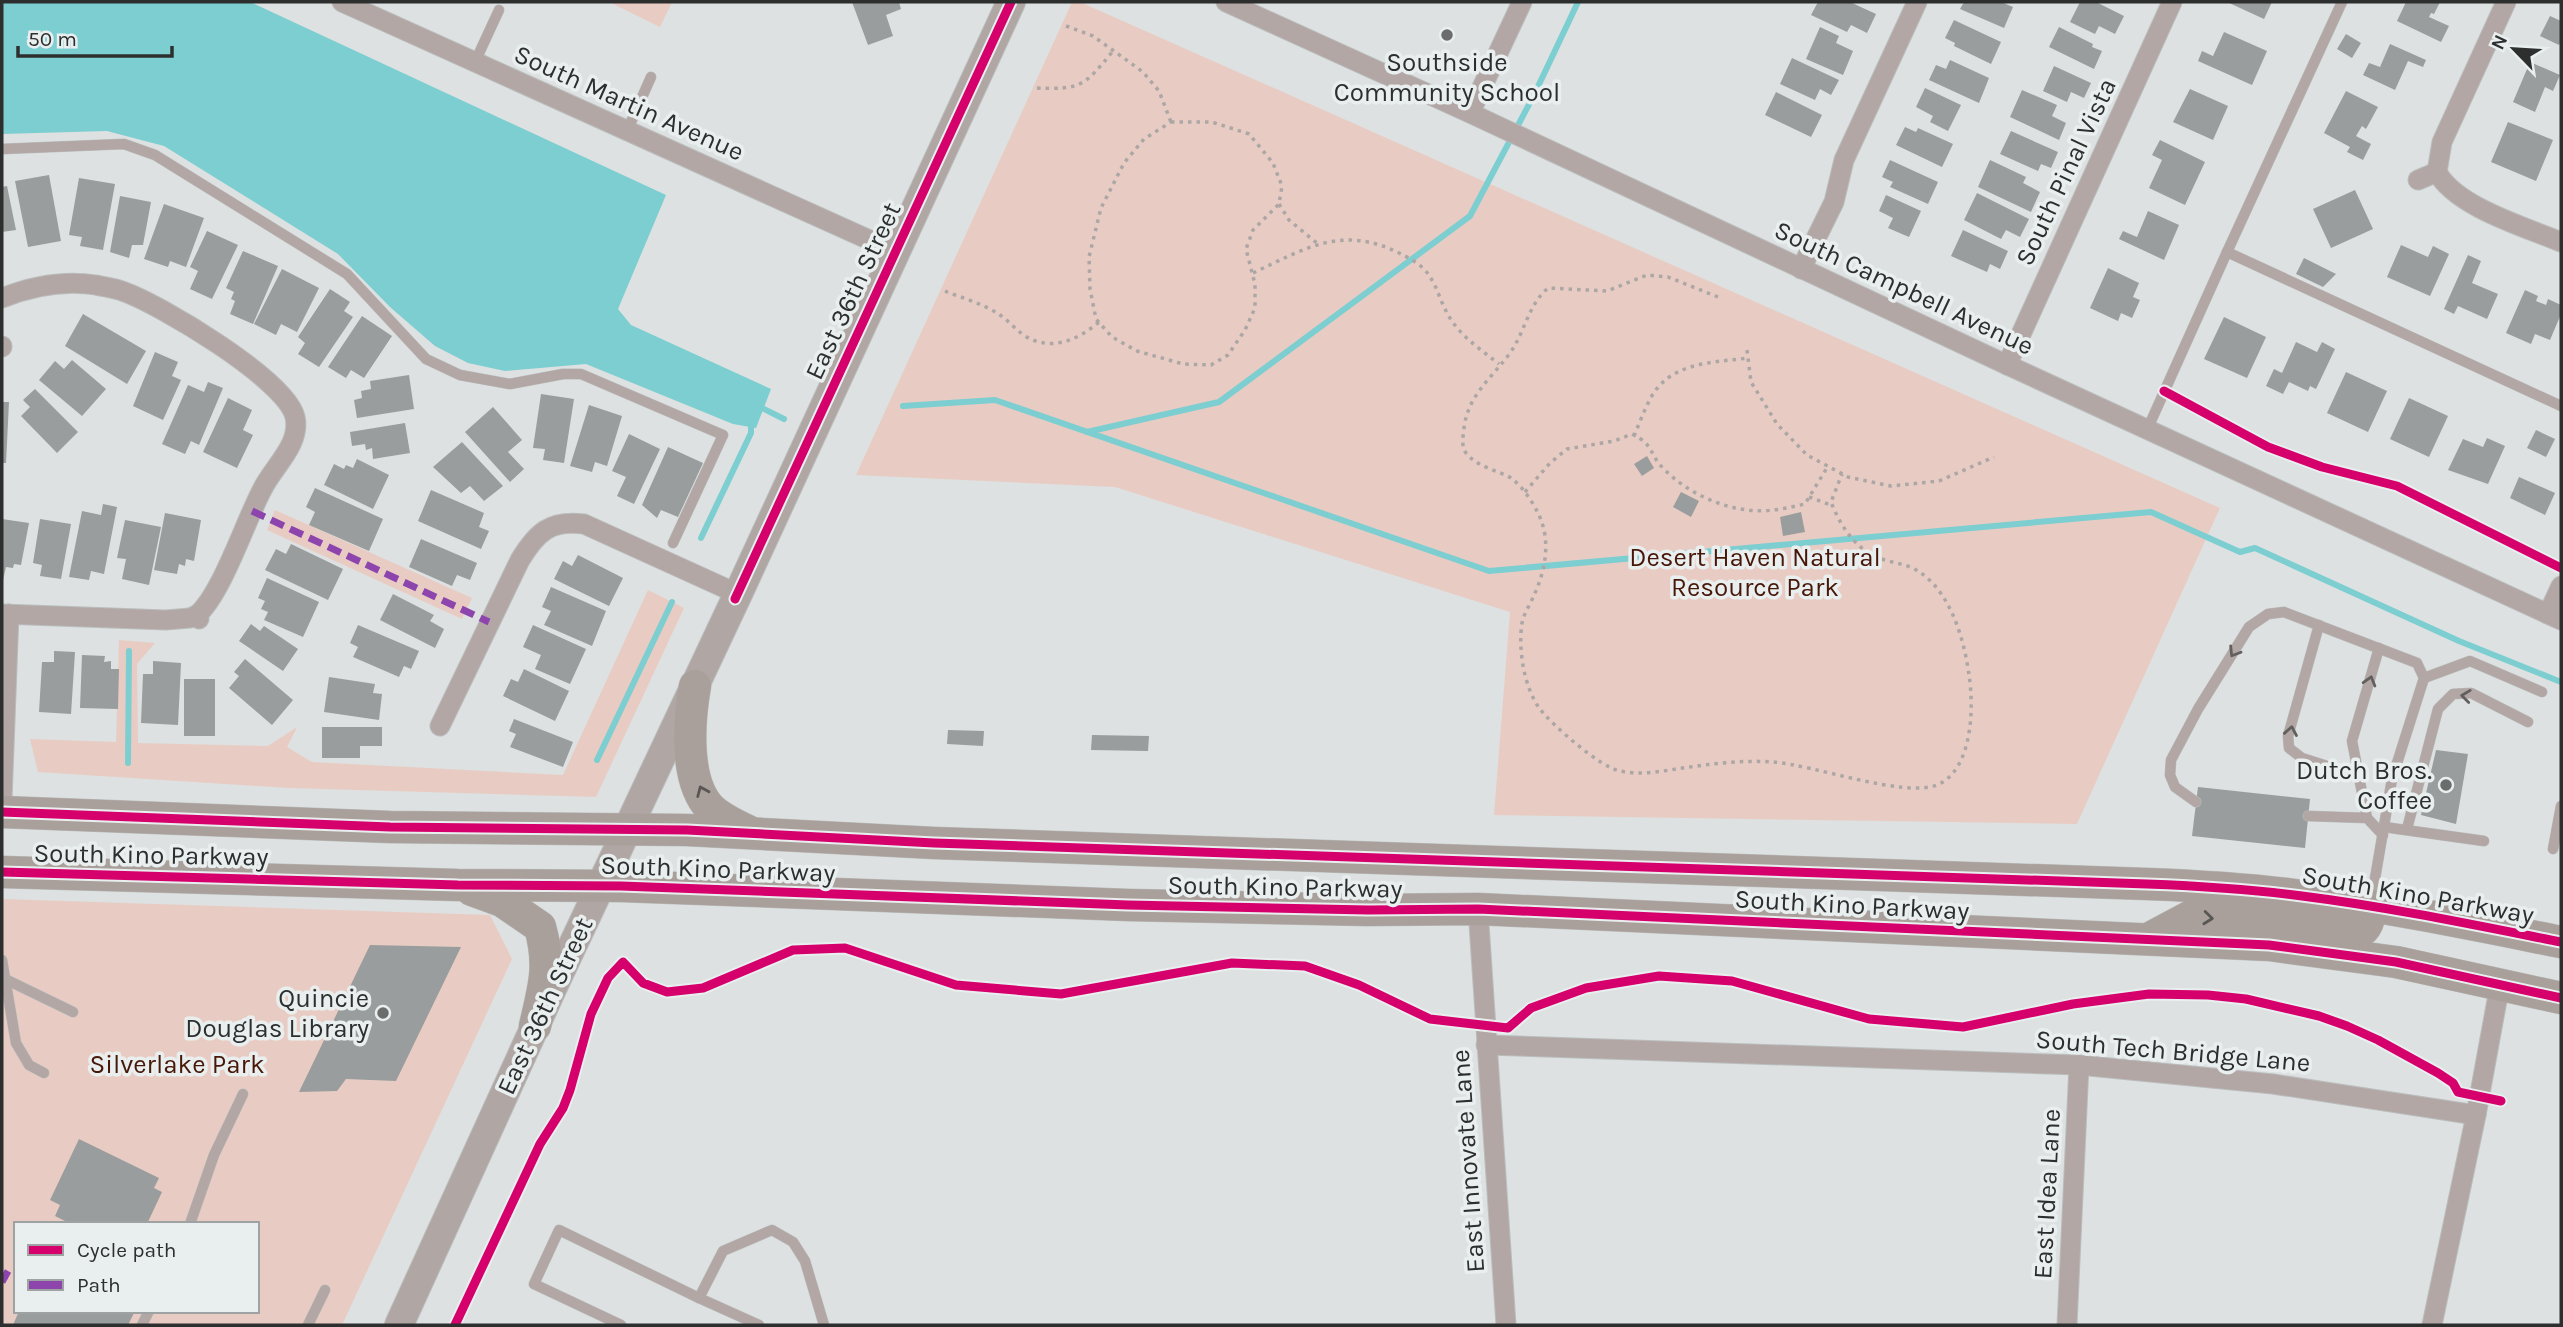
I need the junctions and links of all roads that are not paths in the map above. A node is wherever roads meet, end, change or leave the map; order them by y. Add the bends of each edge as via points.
1 (342, 2) edge
2 (1011, 2) edge
3 (1226, 2) edge
4 (1522, 2) edge
5 (1917, 2) edge
6 (2172, 2) edge
7 (2342, 2) edge
8 (2506, 2) edge
9 (371, 8) edge
10 (499, 10) dead end
11 (475, 62) junction
12 (651, 77) dead end
13 (1470, 113) junction
14 (627, 131) junction
15 (2, 149) edge
16 (2437, 172) junction
17 (2418, 180) dead end
18 (2560, 238) edge
19 (894, 251) junction
20 (2227, 252) junction
21 (1801, 269) junction
22 (2, 298) edge
23 (2007, 365) junction
24 (2561, 406) edge
25 (2147, 430) junction
26 (673, 543) dead end
27 (2561, 586) edge
28 (738, 594) junction
29 (5, 614) edge
30 (2555, 617) edge
31 (2319, 625) junction
32 (2379, 648) junction
33 (2424, 678) junction
34 (695, 686) junction
35 (2542, 692) dead end
36 (2528, 722) dead end
37 (440, 726) dead end
38 (2358, 776) junction
39 (2, 800) edge
40 (2196, 802) dead end
41 (2561, 806) edge
42 (2, 812) edge
43 (2308, 816) dead end
44 (2367, 818) junction
45 (627, 829) junction
46 (2407, 829) junction
47 (2384, 831) junction
48 (752, 833) junction
49 (2484, 841) dead end
50 (2553, 849) dead end
51 (2, 872) edge
52 (458, 885) junction
53 (601, 886) junction
54 (2371, 906) junction
55 (1478, 909) junction
56 (2146, 940) junction
57 (2561, 942) edge
58 (2, 961) edge
59 (5, 979) junction
60 (2500, 984) junction
61 (2561, 998) edge
62 (73, 1012) dead end
63 (535, 1026) junction
64 (1486, 1045) junction
65 (2079, 1065) junction
66 (44, 1073) dead end
67 (243, 1094) dead end
68 (2476, 1115) junction
69 (191, 1222) edge
70 (325, 1290) dead end
71 (699, 1298) junction
72 (308, 1325) edge
73 (399, 1325) edge
74 (621, 1325) edge
75 (759, 1325) edge
76 (824, 1325) edge
77 (1506, 1325) edge
78 (2067, 1325) edge
79 (2432, 1325) edge

1 - 9 street, South Martin Avenue
2 - 19 main road, East 36th Street
3 - 13 street, South Campbell Avenue
4 - 13 street
5 - 21 street via 1844,160 1834,202
6 - 23 street, South Pinal Vista
7 - 20 lane
8 - 16 street via 2442,142
9 - 11 street, South Martin Avenue
10 - 11 lane
11 - 14 street, South Martin Avenue
12 - 14 lane
13 - 21 street, South Campbell Avenue
14 - 19 street, South Martin Avenue
15 - 26 lane via 124,144 155,155 347,274 426,359 460,375 510,384 581,374 723,435
16 - 17 street
16 - 18 street via 2455,194 2477,206
19 - 28 main road, East 36th Street
20 - 24 lane
20 - 25 lane
21 - 23 street, South Campbell Avenue
22 - 29 street via 44,285 121,291 202,334 248,365 291,405 300,430 262,489 213,596 198,617
23 - 25 street, South Campbell Avenue
25 - 30 street, South Campbell Avenue
27 - 30 street
28 - 34 main road, East 36th Street
28 - 37 street via 584,524 542,522
29 - 39 street
31 - 32 lane
38 -> 31 lane via 2302,758 2289,748 2288,736
31 -> 40 lane via 2284,612 2267,614 2249,627 2171,760 2175,787
32 - 33 lane via 2417,663
38 -> 32 lane via 2352,741
33 - 35 lane via 2470,661
33 - 47 lane via 2392,779
34 - 45 main road, East 36th Street
48 -> 34 main road via 711,808 703,796 694,770 689,722
36 -> 46 lane via 2471,693 2453,694 2438,709
38 - 44 lane
41 - 50 lane
42 - 45 main road, South Kino Parkway via 390,827
43 - 44 lane
44 - 47 lane
45 - 48 main road, South Kino Parkway
45 - 53 main road, East 36th Street
46 - 47 lane
46 - 49 lane
47 - 54 lane
48 - 54 main road, South Kino Parkway via 947,844 2147,884 2231,888
51 - 52 main road, South Kino Parkway
52 - 53 main road, South Kino Parkway
52 - 63 main road via 502,901 540,926 547,952
53 - 55 main road, South Kino Parkway via 1128,905
53 - 63 main road, East 36th Street
56 -> 54 main road via 2191,916 2359,932 2367,925
54 - 57 main road, South Kino Parkway
55 - 56 main road, South Kino Parkway
55 - 64 street, East Innovate Lane
56 - 60 main road, South Kino Parkway via 2333,952
58 - 59 lane
59 - 62 lane
59 - 66 lane via 16,1043 29,1065
60 - 61 main road, South Kino Parkway
60 - 68 street
63 - 73 main road, East 36th Street
64 - 65 street, South Tech Bridge Lane
64 - 77 street, East Innovate Lane
65 - 68 street, South Tech Bridge Lane via 2273,1084
65 - 78 street, East Idea Lane
67 - 69 lane via 214,1155
68 - 79 street
70 - 72 lane
71 - 74 lane via 559,1230 534,1284
71 - 75 lane
71 - 76 lane via 723,1251 772,1230 793,1242 805,1261

